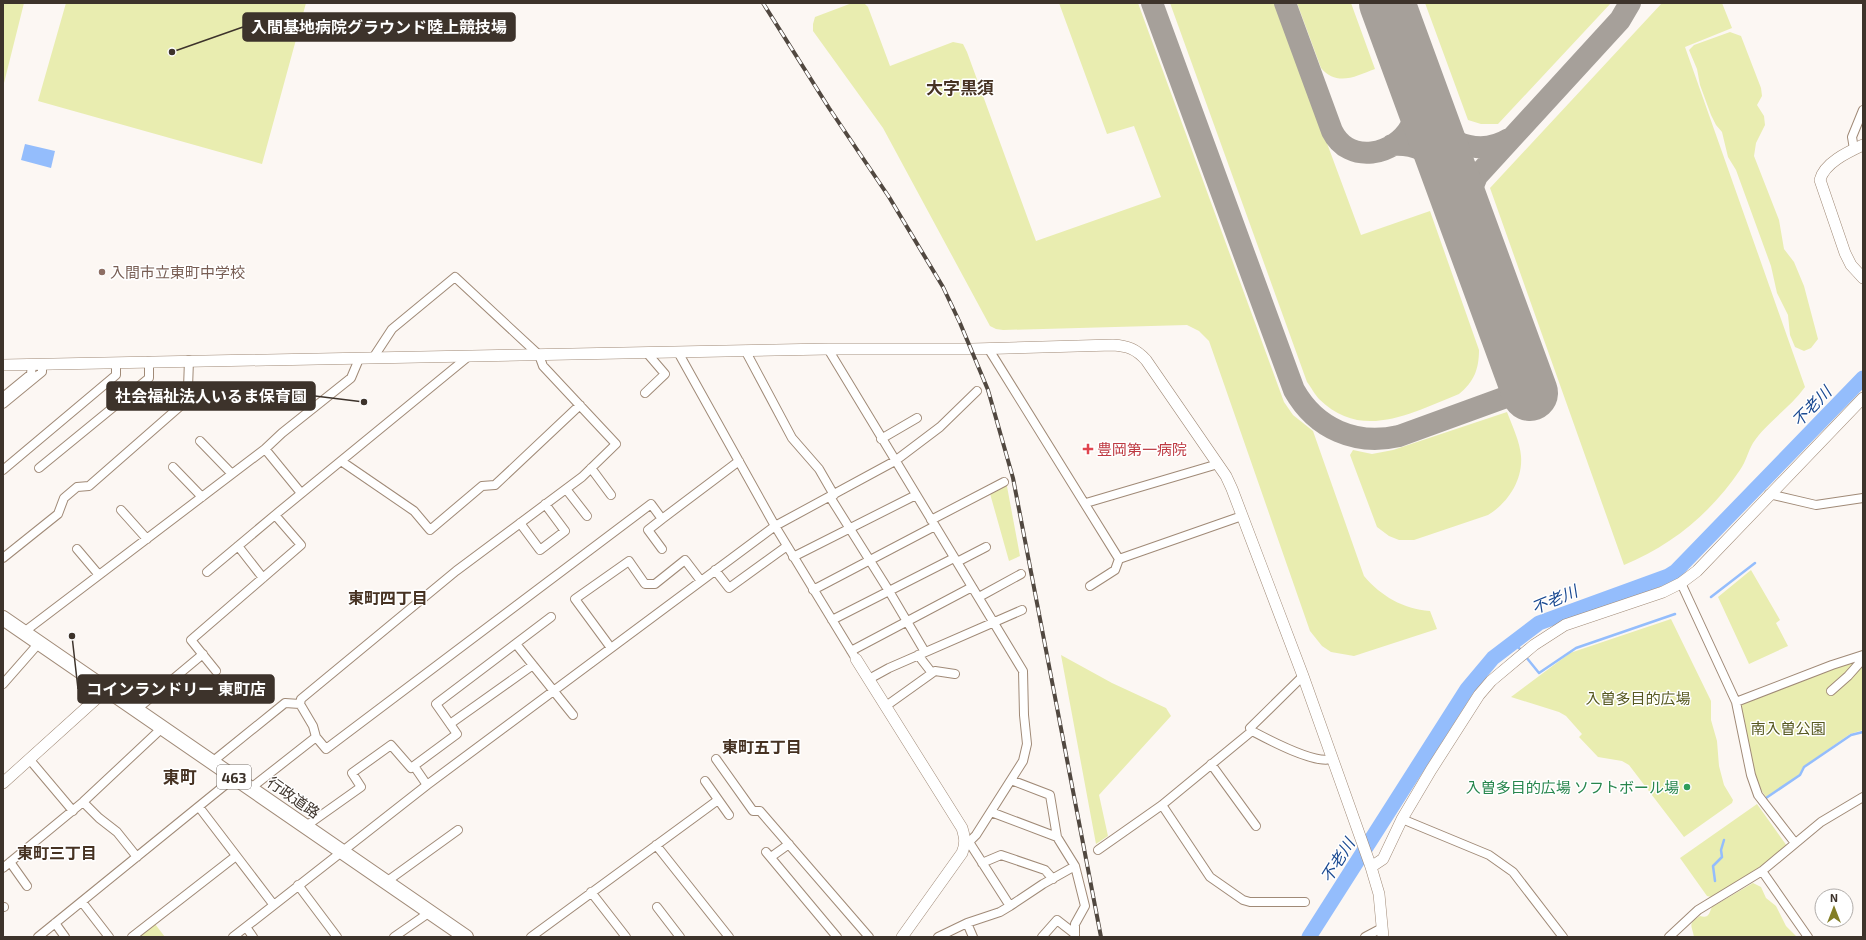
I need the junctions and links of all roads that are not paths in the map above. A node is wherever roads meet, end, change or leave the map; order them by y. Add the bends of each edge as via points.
1 (1863, 110) edge
2 (1859, 147) edge
3 (1863, 278) edge
4 (988, 348) junction
5 (828, 349) junction
6 (745, 350) junction
7 (678, 352) junction
8 (647, 353) junction
9 (469, 356) junction
10 (539, 356) junction
11 (359, 358) junction
12 (373, 358) junction
13 (189, 360) junction
14 (149, 361) junction
15 (116, 362) junction
16 (37, 364) junction
17 (3, 365) edge
18 (977, 391) dead end
19 (645, 393) dead end
20 (3, 397) edge
21 (1863, 398) edge
22 (3, 404) edge
23 (580, 405) junction
24 (917, 418) dead end
25 (881, 439) junction
26 (200, 441) dead end
27 (265, 449) junction
28 (341, 461) junction
29 (739, 461) junction
30 (895, 461) junction
31 (1218, 464) junction
32 (173, 467) dead end
33 (39, 468) dead end
34 (591, 468) junction
35 (3, 470) edge
36 (232, 474) junction
37 (1004, 482) dead end
38 (566, 489) junction
39 (301, 493) junction
40 (1769, 494) junction
41 (611, 495) dead end
42 (916, 495) junction
43 (832, 496) junction
44 (202, 497) junction
45 (1863, 498) edge
46 (1086, 503) junction
47 (545, 504) junction
48 (121, 510) dead end
49 (275, 515) junction
50 (587, 516) dead end
51 (1242, 516) junction
52 (662, 519) junction
53 (520, 523) junction
54 (933, 523) junction
55 (775, 526) junction
56 (850, 528) junction
57 (147, 539) junction
58 (238, 546) junction
59 (787, 546) junction
60 (986, 547) dead end
61 (77, 549) dead end
62 (662, 549) dead end
63 (793, 557) junction
64 (3, 558) edge
65 (1119, 559) junction
66 (870, 560) junction
67 (956, 560) junction
68 (716, 570) junction
69 (207, 572) dead end
70 (1021, 574) dead end
71 (99, 575) junction
72 (263, 578) junction
73 (702, 581) junction
74 (1682, 583) junction
75 (1090, 586) dead end
76 (972, 587) junction
77 (813, 590) junction
78 (889, 591) junction
79 (979, 597) junction
80 (1022, 610) dead end
81 (551, 617) dead end
82 (3, 618) edge
83 (832, 620) junction
84 (908, 621) junction
85 (994, 623) junction
86 (24, 632) junction
87 (39, 643) junction
88 (516, 644) junction
89 (611, 648) junction
90 (203, 654) junction
91 (922, 654) junction
92 (854, 655) junction
93 (1863, 656) edge
94 (1863, 659) edge
95 (533, 665) junction
96 (216, 671) dead end
97 (932, 673) junction
98 (955, 674) dead end
99 (1303, 676) junction
100 (869, 679) junction
101 (3, 684) edge
102 (106, 690) junction
103 (554, 690) junction
104 (1832, 691) dead end
105 (1736, 702) junction
106 (300, 704) junction
107 (886, 706) junction
108 (136, 710) junction
109 (573, 715) dead end
110 (450, 724) junction
111 (162, 728) junction
112 (1252, 731) junction
113 (316, 737) junction
114 (716, 759) dead end
115 (1332, 759) junction
116 (30, 760) junction
117 (212, 762) junction
118 (1211, 764) junction
119 (414, 766) junction
120 (235, 777) junction
121 (1011, 780) junction
122 (705, 781) dead end
123 (3, 783) edge
124 (427, 785) junction
125 (251, 788) junction
126 (1863, 797) edge
127 (718, 800) junction
128 (83, 802) junction
129 (1162, 805) junction
130 (199, 807) junction
131 (73, 810) junction
132 (991, 812) junction
133 (729, 814) dead end
134 (1402, 820) junction
135 (306, 826) junction
136 (1256, 826) dead end
137 (458, 830) dead end
138 (1057, 837) junction
139 (967, 843) junction
140 (1794, 843) junction
141 (789, 844) junction
142 (656, 845) junction
143 (1098, 850) dead end
144 (342, 852) junction
145 (236, 856) junction
146 (137, 857) junction
147 (982, 863) junction
148 (1370, 863) junction
149 (6, 865) edge
150 (1076, 866) junction
151 (1762, 872) junction
152 (1053, 879) junction
153 (386, 882) junction
154 (298, 885) junction
155 (27, 886) dead end
156 (591, 892) junction
157 (82, 902) junction
158 (1305, 902) dead end
159 (273, 904) junction
160 (1010, 906) junction
161 (657, 907) dead end
162 (430, 912) junction
163 (55, 923) junction
164 (967, 923) junction
165 (246, 927) junction
166 (1382, 933) edge
167 (906, 935) edge
168 (1075, 935) edge
169 (38, 937) edge
170 (65, 937) edge
171 (109, 937) edge
172 (132, 937) edge
173 (233, 937) edge
174 (253, 937) edge
175 (337, 937) edge
176 (394, 937) edge
177 (466, 937) edge
178 (530, 937) edge
179 (626, 937) edge
180 (680, 937) edge
181 (729, 937) edge
182 (837, 937) edge
183 (869, 937) edge
184 (938, 937) edge
185 (974, 937) edge
186 (1042, 937) edge
187 (1365, 937) edge
188 (1563, 937) edge
189 (1669, 937) edge
190 (1808, 937) edge

1 - 2 street via 1852,137
2 - 3 street via 1828,166 1820,180 1848,260
4 - 5 street
4 - 31 street via 1113,345 1133,349 1146,360
4 - 46 street
5 - 6 street
5 - 25 street
6 - 7 street
6 - 43 street via 792,438 819,469
7 - 8 street
7 - 29 street
8 - 10 street
8 - 19 street via 665,374
9 - 10 street
9 - 12 street
9 - 28 street
10 - 12 street via 455,277 392,329
10 - 23 street via 544,366
11 - 12 street
11 - 13 street
11 - 27 street via 351,378
13 - 14 street
13 - 64 street via 185,402 89,486 78,487 64,498 58,514
14 - 15 street
14 - 33 street via 149,378
15 - 16 street
15 - 35 street via 116,375
16 - 17 street
16 - 20 street via 31,374
16 - 22 street via 42,372
18 - 30 street via 940,427
21 - 40 street
23 - 28 street via 495,485 482,486 430,530 414,511
23 - 34 street via 616,444
24 - 25 street
25 - 30 street
26 - 36 street
27 - 36 street
27 - 39 street
28 - 39 street
29 - 52 street
29 - 55 street
30 - 42 street
30 - 43 street
31 - 46 street
31 - 51 street via 1232,489
32 - 44 street
34 - 38 street
34 - 41 street
36 - 44 street
37 - 54 street
38 - 47 street
38 - 50 street
39 - 49 street
40 - 45 street via 1816,505
40 - 74 street via 1697,571
42 - 54 street
42 - 56 street
43 - 55 street
43 - 56 street
44 - 57 street
46 - 65 street
47 - 53 street
47 - 53 street via 565,531 540,550
48 - 57 street
49 - 58 street
49 - 72 street via 301,544
51 - 65 street
51 - 99 street
52 - 62 street via 648,530
52 - 113 street via 651,504 326,749
53 - 106 street via 456,571 301,699
54 - 66 street
54 - 67 street
55 - 59 street
55 - 68 street
56 - 63 street
56 - 66 street
57 - 71 street
58 - 69 street
58 - 72 street
59 - 63 street
59 - 68 street via 729,588
60 - 67 street
61 - 71 street
63 - 77 street
65 - 75 street via 1115,570
66 - 77 street
66 - 78 street
67 - 76 street
67 - 78 street
68 - 73 street
70 - 79 street
71 - 86 street
72 - 90 street via 191,640
73 - 89 street
73 - 89 street via 685,560 655,584 645,584 629,561 575,599
74 - 105 street
74 - 134 street via 1565,625 1512,662 1479,695
76 - 79 street
76 - 84 street
77 - 83 street
78 - 83 street
78 - 84 street
79 - 85 street
80 - 85 street
81 - 88 street
82 - 86 highway, 行政道路 / 463
83 - 92 street
84 - 91 street
84 - 92 street
85 - 91 street
85 - 121 street via 1023,671 1027,744 1024,761
86 - 87 highway, 行政道路 / 463
87 - 101 street
87 - 102 highway, 行政道路 / 463
88 - 95 street
88 - 110 street via 436,704
89 - 103 street
90 - 96 street
90 - 108 street
91 - 97 street
91 - 100 street
92 - 100 street
93 - 105 street via 1832,665
94 - 104 street
95 - 103 street
95 - 110 street
97 - 98 street via 935,671
97 - 107 street
99 - 112 street via 1250,728
99 - 115 street
100 - 107 street
102 - 108 highway, 行政道路 / 463
102 - 116 street
103 - 109 street
103 - 124 street
105 - 140 street via 1751,775 1758,795
106 - 113 street via 313,726
106 - 117 street via 285,703
107 - 139 street via 962,828
108 - 111 highway, 行政道路 / 463
110 - 119 street via 457,734
111 - 117 highway, 行政道路 / 463
111 - 128 street
112 - 115 street via 1279,746 1319,759
112 - 118 street
113 - 125 street
114 - 141 street via 753,811 760,811
115 - 148 street
116 - 123 street
116 - 131 street
117 - 120 highway, 行政道路 / 463
118 - 129 street
118 - 136 street
119 - 124 street
119 - 135 street via 411,768 391,745 352,773 361,787
120 - 125 highway, 行政道路 / 463
120 - 130 street
121 - 132 street
121 - 138 street via 1050,795
122 - 127 street
124 - 144 street
125 - 135 highway, 行政道路 / 463
126 - 140 street via 1821,822
127 - 133 street
127 - 142 street
128 - 131 street
128 - 146 street via 117,832
129 - 143 street
129 - 158 street via 1210,877 1243,900
130 - 145 street
130 - 146 street
131 - 149 street
132 - 138 street
132 - 139 street via 976,835
134 - 148 street via 1383,859
134 - 188 street via 1490,855 1503,864 1514,872
135 - 144 highway, 行政道路 / 463
137 - 153 street
138 - 150 street
139 - 147 street
139 - 167 street
140 - 151 street
141 - 182 street via 768,855
141 - 183 street
142 - 156 street
142 - 181 street
144 - 153 highway, 行政道路 / 463
144 - 154 street
145 - 159 street
145 - 172 street
146 - 157 street
147 - 152 street via 1001,855 1045,870
147 - 160 street
148 - 166 street via 1379,894
149 - 155 street
150 - 152 street
150 - 168 street via 1085,906 1075,924
151 - 189 street via 1698,910
151 - 190 street
152 - 160 street
153 - 162 highway, 行政道路 / 463
154 - 159 street
154 - 175 street
156 - 178 street
156 - 179 street
157 - 163 street
157 - 171 street
159 - 165 street
160 - 164 street
161 - 180 street
162 - 176 street
162 - 177 highway, 行政道路 / 463
163 - 169 street
163 - 170 street
164 - 184 street
164 - 185 street
165 - 173 street
165 - 174 street
166 - 187 street
168 - 186 street via 1057,920

